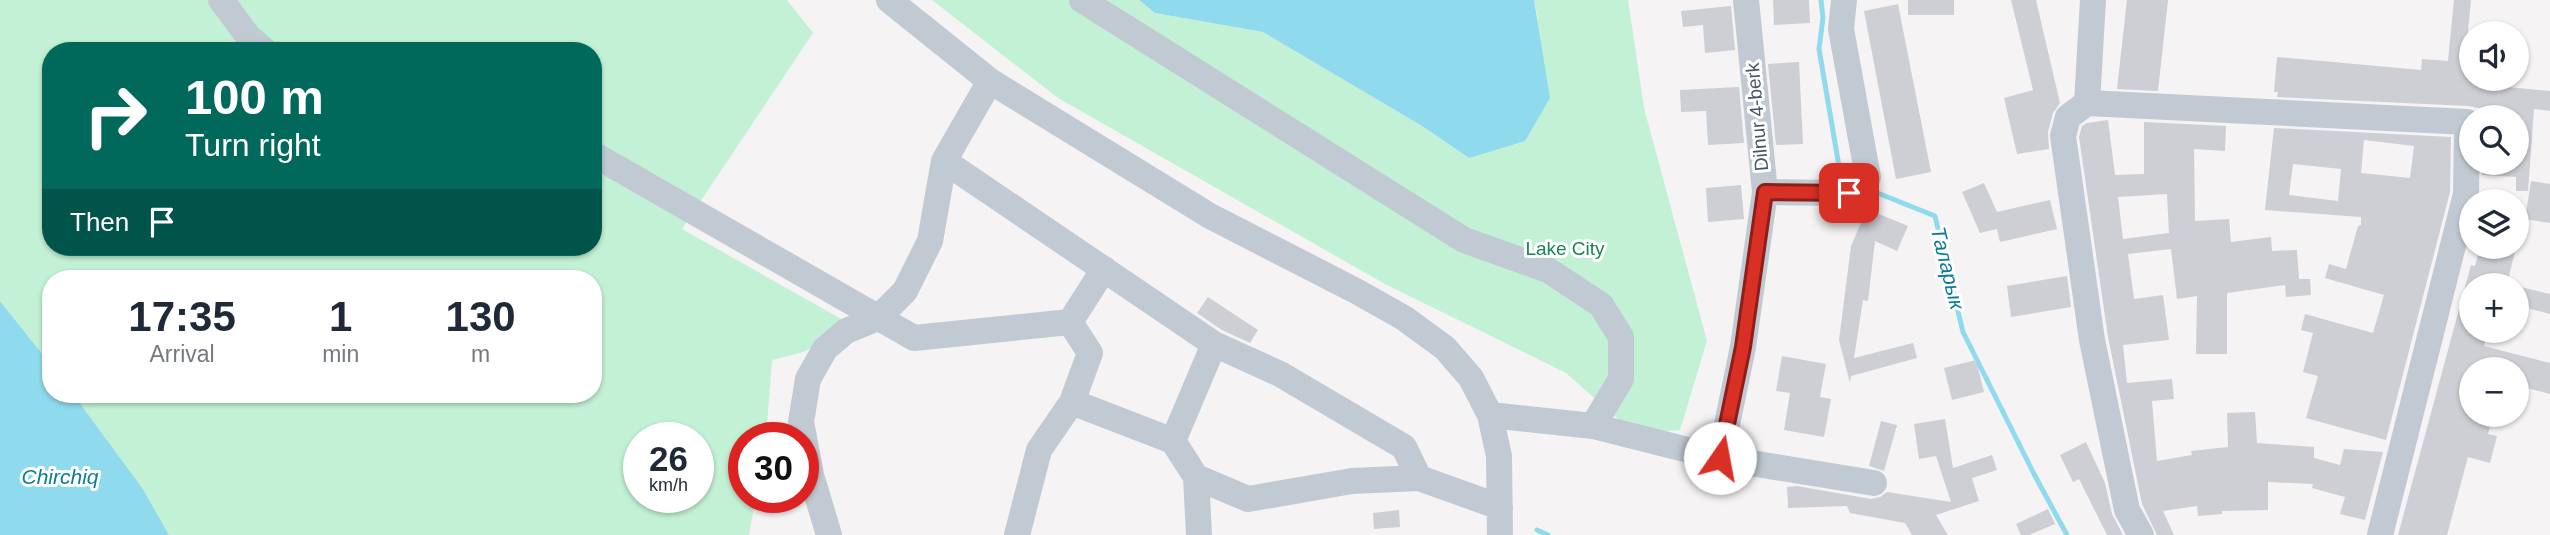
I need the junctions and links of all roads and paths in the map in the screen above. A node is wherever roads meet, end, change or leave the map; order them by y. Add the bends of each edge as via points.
1 (221, 0) edge
2 (889, 0) edge
3 (1082, 0) edge
4 (1746, 0) edge
5 (1844, 0) edge
6 (2093, 0) edge
7 (255, 42) edge
8 (990, 82) junction
9 (2087, 103) junction
10 (602, 159) edge
11 (944, 161) junction
12 (1765, 192) junction
13 (1104, 270) junction
14 (878, 318) junction
15 (1070, 322) junction
16 (1214, 344) junction
17 (1072, 402) junction
18 (1490, 415) junction
19 (1593, 426) junction
20 (1172, 441) junction
21 (1720, 458) junction
22 (1196, 477) junction
23 (1419, 478) junction
24 (1874, 483) dead end
25 (1500, 507) junction
26 (829, 535) edge
27 (1017, 535) edge
28 (1199, 535) edge
29 (1500, 535) edge
30 (2141, 535) edge
31 (2380, 535) edge

1 - 7 street
2 - 8 street
3 - 19 street via 1464,240 1548,270 1601,305 1621,337 1622,379
4 - 12 street, Dilnur 4-berk
5 - 12 street via 1841,29 1858,185
6 - 9 street
8 - 11 street
8 - 18 street via 1210,216 1404,318 1445,348 1471,378
9 - 30 street via 2068,117 2063,136 2092,340 2127,510
9 - 31 street via 2467,122 2466,194
10 - 14 street
11 - 13 street
11 - 14 street via 930,240 905,290
12 - 21 street, Dilnur 4-berk via 1743,347
13 - 15 street
13 - 16 street
14 - 15 street via 914,338
14 - 26 street via 846,331 825,349 808,379 801,422
15 - 17 street via 1090,353
16 - 20 street
16 - 23 street via 1280,374 1404,447
17 - 20 street
17 - 27 street via 1039,450
18 - 19 street
18 - 25 street via 1499,456
19 - 21 street
20 - 22 street
21 - 24 street
22 - 23 street via 1248,499 1352,481
22 - 28 street
23 - 25 street
25 - 29 street

